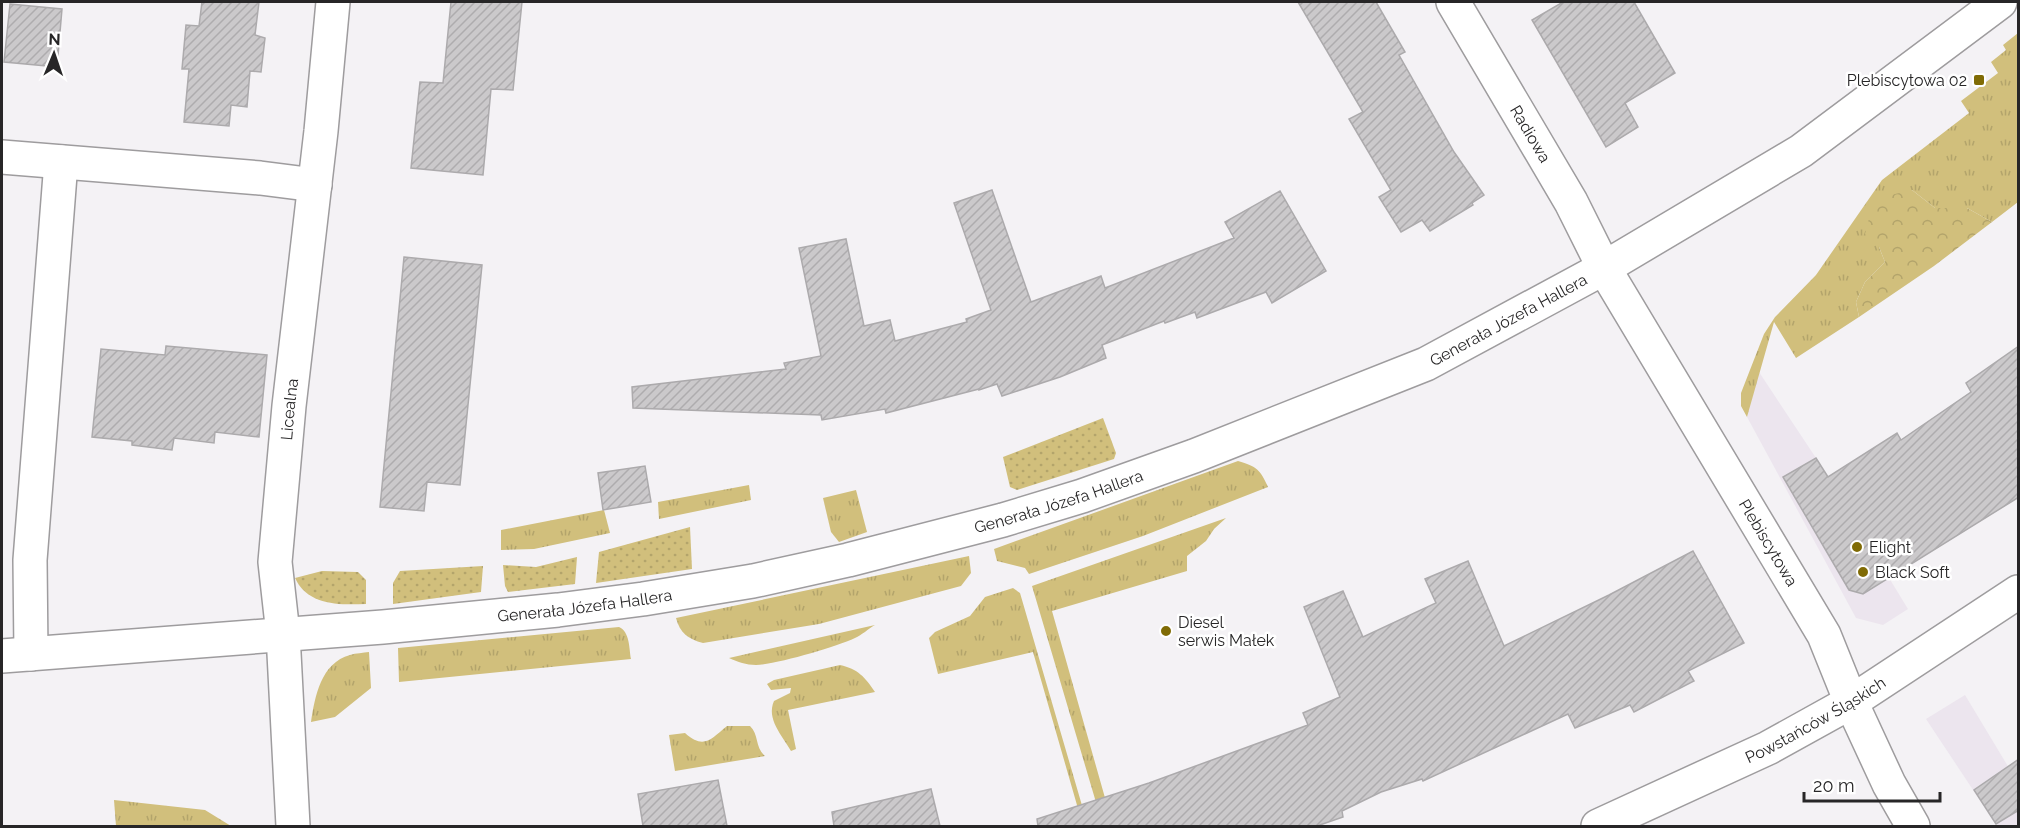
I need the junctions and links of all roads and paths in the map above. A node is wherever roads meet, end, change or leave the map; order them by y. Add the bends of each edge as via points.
1 (333, 2) edge
2 (1453, 2) edge
3 (2000, 2) edge
4 (2, 157) edge
5 (61, 162) junction
6 (315, 185) junction
7 (1604, 268) junction
8 (2019, 592) edge
9 (283, 634) junction
10 (16, 655) edge
11 (1851, 702) junction
12 (292, 826) edge
13 (1598, 826) edge
14 (1913, 826) edge

1 - 6 street, Licealna
2 - 7 street, Radiowa via 1570,202
3 - 7 street, Generała Józefa Hallera via 1802,151
4 - 5 street
5 - 6 street
5 - 10 street via 30,560
6 - 9 street, Licealna via 275,562
7 - 9 street, Generała Józefa Hallera via 1426,364 1194,456 1003,520 848,561 670,595 463,620
7 - 11 street, Plebiscytowa via 1824,635
8 - 11 street, Powstańców Śląskich
9 - 10 street, Generała Józefa Hallera
9 - 12 street, Licealna
11 - 13 street, Powstańców Śląskich via 1768,748
11 - 14 street, Plebiscytowa

